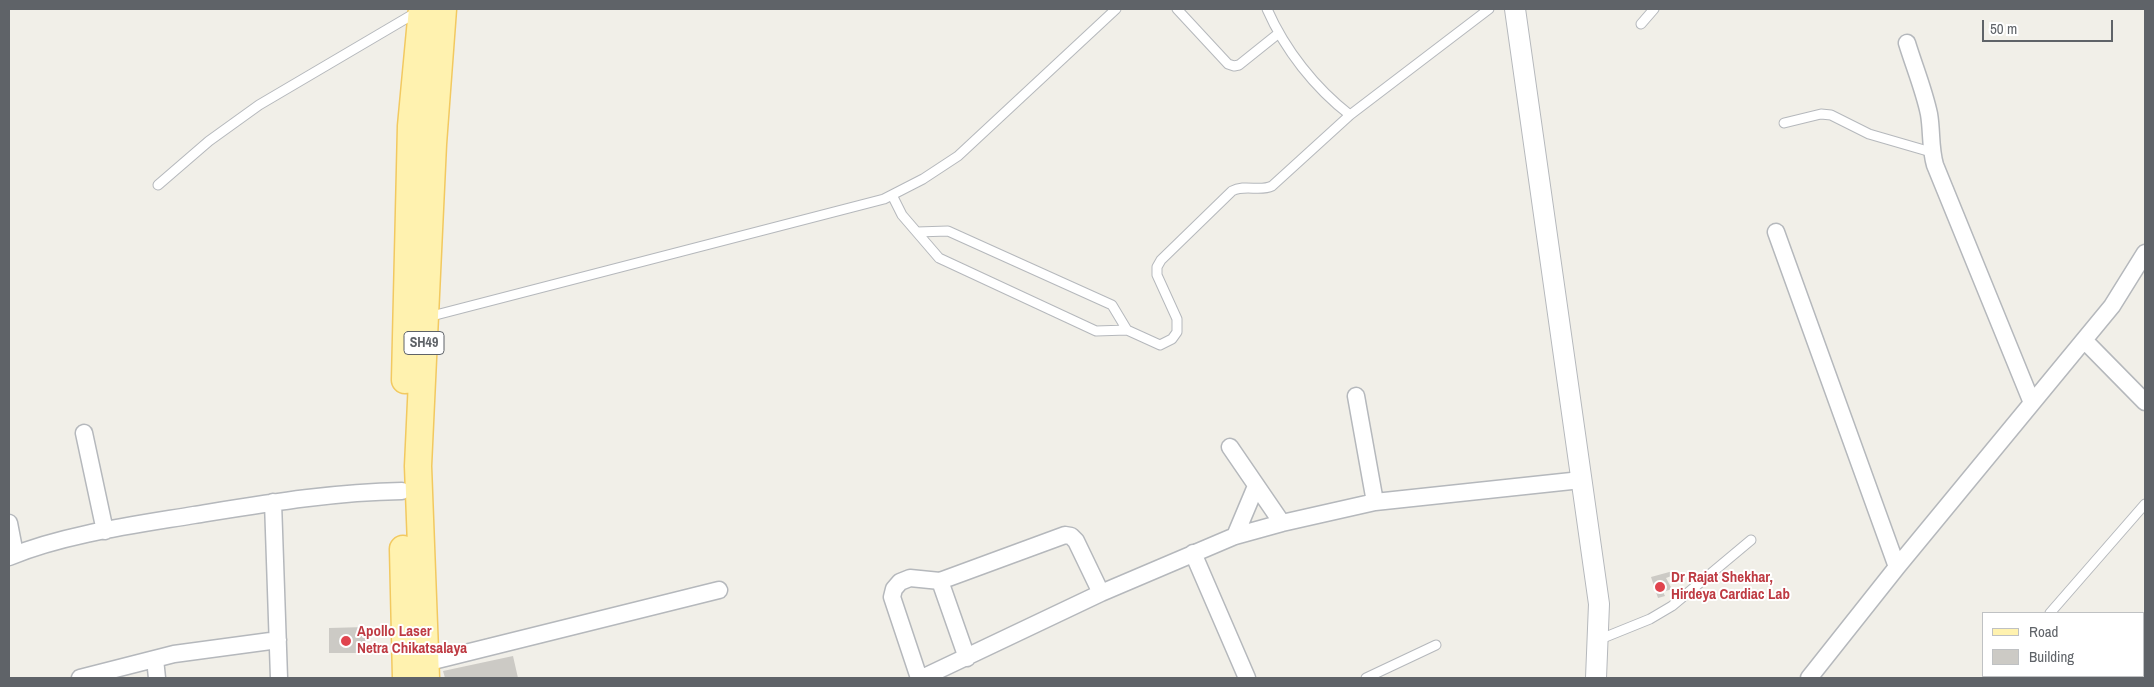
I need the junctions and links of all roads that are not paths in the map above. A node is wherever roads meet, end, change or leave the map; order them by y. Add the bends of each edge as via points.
1 (422, 9) edge
2 (443, 9) edge
3 (1116, 9) edge
4 (1177, 9) edge
5 (1267, 9) edge
6 (1489, 9) edge
7 (1515, 9) edge
8 (1654, 9) edge
9 (1641, 24) dead end
10 (1278, 33) junction
11 (1907, 43) dead end
12 (1350, 115) junction
13 (1784, 123) dead end
14 (1931, 152) junction
15 (158, 185) dead end
16 (892, 195) junction
17 (917, 232) junction
18 (1776, 232) dead end
19 (2145, 253) edge
20 (425, 318) junction
21 (1127, 330) junction
22 (2084, 340) junction
23 (1356, 396) dead end
24 (2145, 402) edge
25 (2032, 403) junction
26 (84, 433) dead end
27 (1230, 447) dead end
28 (1581, 480) junction
29 (1256, 486) junction
30 (402, 492) junction
31 (273, 502) junction
32 (1375, 502) junction
33 (2145, 504) edge
34 (9, 523) edge
35 (1282, 523) junction
36 (105, 530) junction
37 (1235, 536) junction
38 (1751, 540) dead end
39 (1192, 553) junction
40 (12, 556) edge
41 (1897, 567) junction
42 (940, 581) junction
43 (719, 590) dead end
44 (1101, 593) junction
45 (2051, 612) edge
46 (278, 640) junction
47 (1598, 640) junction
48 (1436, 645) dead end
49 (967, 658) junction
50 (155, 659) junction
51 (419, 673) edge
52 (80, 678) edge
53 (157, 678) edge
54 (279, 678) edge
55 (920, 678) edge
56 (1247, 678) edge
57 (1366, 678) edge
58 (1596, 678) edge
59 (1809, 678) edge

1 - 15 lane via 259,105 209,141
1 - 30 main road, SH49 via 411,126
2 - 20 main road, SH49
3 - 16 lane via 958,156
4 - 10 lane via 1228,64 1234,66
5 - 10 lane
6 - 12 lane
7 - 28 street
8 - 9 lane
10 - 12 lane via 1331,100
11 - 14 street via 1928,111
12 - 21 lane via 1272,186 1242,187 1232,191 1161,260 1157,275 1177,319 1177,332 1167,344 1160,345
13 - 14 lane via 1821,114 1832,115 1869,134
14 - 25 street
16 - 17 lane via 902,215
16 - 20 lane
17 - 21 lane via 935,255 947,262 1096,331
17 - 21 lane via 948,231 1112,305
18 - 41 street
19 - 22 street via 2112,306
20 - 51 main road, SH49 via 418,466
22 - 24 street
22 - 25 street
23 - 32 street
25 - 41 street
26 - 36 street
27 - 29 street
28 - 32 street
28 - 47 street via 1599,604
29 - 35 street
29 - 37 street
30 - 31 street via 369,492
30 - 51 main road, SH49
31 - 36 street
31 - 46 street
32 - 35 street
33 - 45 lane
34 - 40 street
35 - 37 street
36 - 40 street
37 - 39 street
38 - 47 lane via 1672,606 1650,619
39 - 44 street
39 - 56 street
41 - 59 street
42 - 44 street via 1066,535 1076,541
42 - 49 street
42 - 55 street via 910,578 900,582 892,597
43 - 51 street
44 - 49 street
46 - 50 street
46 - 54 street
47 - 58 street
48 - 57 lane
49 - 55 street
50 - 52 street
50 - 53 street

